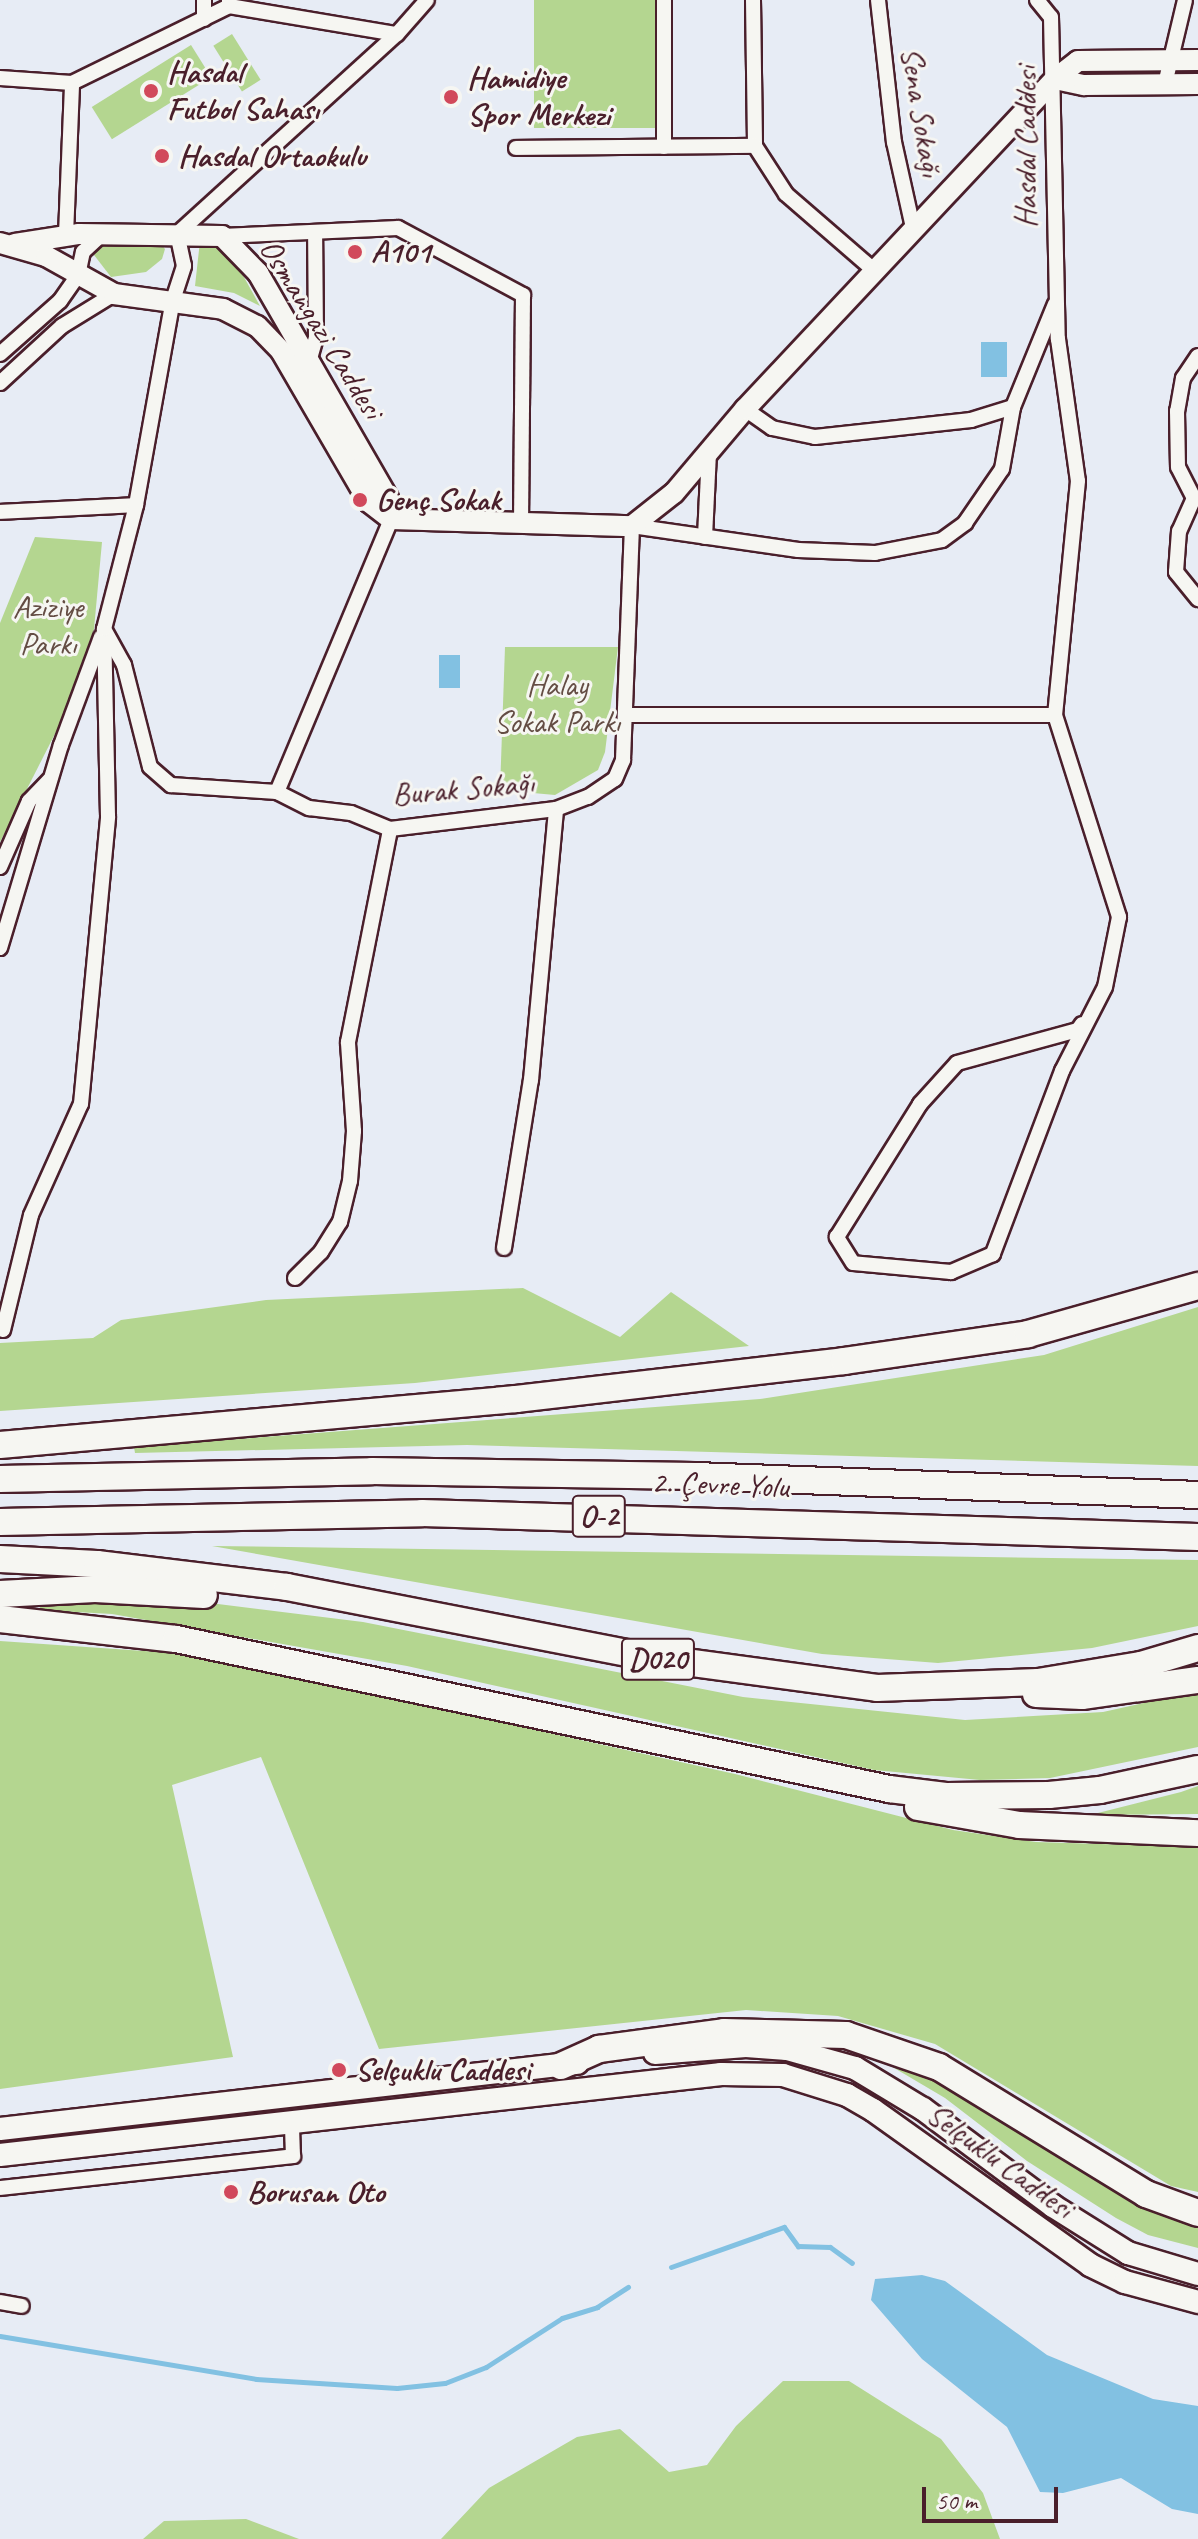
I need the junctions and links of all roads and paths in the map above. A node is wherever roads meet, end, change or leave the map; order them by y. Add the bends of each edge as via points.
1 (204, 0) edge
2 (427, 0) edge
3 (664, 0) edge
4 (753, 0) edge
5 (878, 0) edge
6 (1037, 0) edge
7 (1185, 0) edge
8 (229, 3) edge
9 (204, 19) junction
10 (397, 34) junction
11 (1167, 60) junction
12 (1198, 60) edge
13 (0, 78) edge
14 (1055, 79) junction
15 (72, 83) junction
16 (1165, 84) junction
17 (1198, 84) edge
18 (755, 146) junction
19 (664, 147) junction
20 (516, 148) dead end
21 (315, 232) junction
22 (914, 232) junction
23 (105, 233) junction
24 (177, 234) junction
25 (66, 235) junction
26 (222, 236) junction
27 (8, 244) edge
28 (875, 271) junction
29 (78, 275) junction
30 (114, 294) junction
31 (173, 300) junction
32 (1056, 300) junction
33 (0, 354) edge
34 (1198, 356) edge
35 (309, 362) junction
36 (0, 383) edge
37 (1013, 407) junction
38 (745, 409) junction
39 (709, 453) junction
40 (1196, 500) edge
41 (136, 505) junction
42 (0, 512) edge
43 (391, 519) junction
44 (521, 522) junction
45 (632, 526) junction
46 (705, 537) junction
47 (1198, 599) edge
48 (104, 629) junction
49 (628, 715) junction
50 (1055, 715) junction
51 (52, 777) junction
52 (277, 792) junction
53 (556, 809) junction
54 (390, 829) junction
55 (0, 867) edge
56 (0, 948) edge
57 (1082, 1024) junction
58 (504, 1248) dead end
59 (295, 1278) dead end
60 (1198, 1286) edge
61 (3, 1330) dead end
62 (0, 1445) edge
63 (0, 1479) edge
64 (1198, 1495) edge
65 (0, 1522) edge
66 (1198, 1537) edge
67 (0, 1559) edge
68 (0, 1594) edge
69 (348, 1597) junction
70 (0, 1619) edge
71 (1198, 1648) edge
72 (1198, 1680) edge
73 (973, 1687) junction
74 (1198, 1769) edge
75 (828, 1777) junction
76 (1198, 1833) edge
77 (561, 2066) junction
78 (292, 2120) junction
79 (0, 2129) edge
80 (0, 2155) edge
81 (0, 2188) edge
82 (1198, 2213) edge
83 (1198, 2274) edge
84 (0, 2302) edge
85 (1198, 2302) edge
86 (22, 2306) dead end

1 - 9 street
2 - 10 street
3 - 19 street
4 - 18 street
5 - 22 street, Sena Sokağı via 894,142
6 - 14 street, Hasdal Caddesi via 1051,17
7 - 11 street
8 - 9 street
8 - 10 street
9 - 15 street
10 - 24 street
11 - 12 street
11 - 14 street via 1078,61
11 - 16 street
13 - 15 street
14 - 16 street via 1084,85
14 - 22 street
14 - 32 street, Hasdal Caddesi
15 - 25 street
16 - 17 street
18 - 19 street
18 - 28 street via 786,194
19 - 20 street
21 - 26 street
21 - 35 street via 316,337
21 - 44 street via 398,228 523,295
22 - 28 street
23 - 24 street, Osmangazi Caddesi
23 - 25 street, Osmangazi Caddesi
23 - 29 street via 83,252
24 - 26 street, Osmangazi Caddesi
24 - 31 street via 184,266
25 - 27 street, Osmangazi Caddesi
26 - 35 street, Osmangazi Caddesi via 249,258
27 - 29 street
28 - 38 street
29 - 30 street
29 - 33 street via 60,301
30 - 31 street
30 - 36 street via 62,326
31 - 41 street
31 - 43 street via 223,309 257,326 281,351 369,502
32 - 37 street
32 - 50 street, Hasdal Caddesi via 1078,481
34 - 40 street via 1183,378 1177,411 1178,467
35 - 43 street, Osmangazi Caddesi via 388,498
37 - 38 street via 971,420 815,437 772,428
37 - 46 street via 1002,469 965,523 942,540 875,553 798,550
38 - 39 street
39 - 45 street via 655,512
39 - 46 street
40 - 47 street via 1179,531 1176,572
41 - 42 street
41 - 48 street
43 - 44 street
43 - 52 street
44 - 45 street
45 - 46 street
45 - 49 street
48 - 51 street
48 - 52 street, Burak Sokağı via 124,665 150,767 171,785
48 - 61 street via 108,816 81,1104 31,1215
49 - 50 street
49 - 53 street, Burak Sokağı via 623,760 615,779
50 - 57 street via 1119,917 1105,987
51 - 55 street via 29,801
51 - 56 street
52 - 54 street, Burak Sokağı via 309,808 351,813
53 - 54 street, Burak Sokağı
53 - 58 street via 531,1080
54 - 59 street via 348,1042 354,1131 350,1181 340,1222
57 - 57 street via 1078,1030 957,1063 920,1104 837,1237 853,1263 951,1272 993,1254
60 - 62 highway via 1028,1334 844,1361 516,1399
63 - 64 highway, 2. Çevre Yolu / O-2 via 372,1471 695,1476
65 - 66 highway, 2. Çevre Yolu / O-2 via 422,1513 754,1519
67 - 69 highway, D020 via 97,1564
68 - 69 highway via 95,1589 263,1600
69 - 73 highway, D020 via 771,1677 877,1688
70 - 75 highway via 176,1639
71 - 73 highway via 1141,1665
72 - 73 highway via 1082,1696
74 - 75 highway via 1100,1790 994,1798 889,1789
75 - 76 highway via 888,1798 985,1821
77 - 79 main road, Selçuklu Caddesi
77 - 82 highway via 599,2049 724,2032 846,2035 939,2067 1146,2194
77 - 83 main road, Selçuklu Caddesi via 746,2046 787,2049 855,2068 1128,2253
78 - 80 main road, Selçuklu Caddesi
78 - 81 street via 293,2156
78 - 85 main road, Selçuklu Caddesi via 721,2074 783,2075 847,2095 873,2110 1090,2265 1125,2282
84 - 86 street

